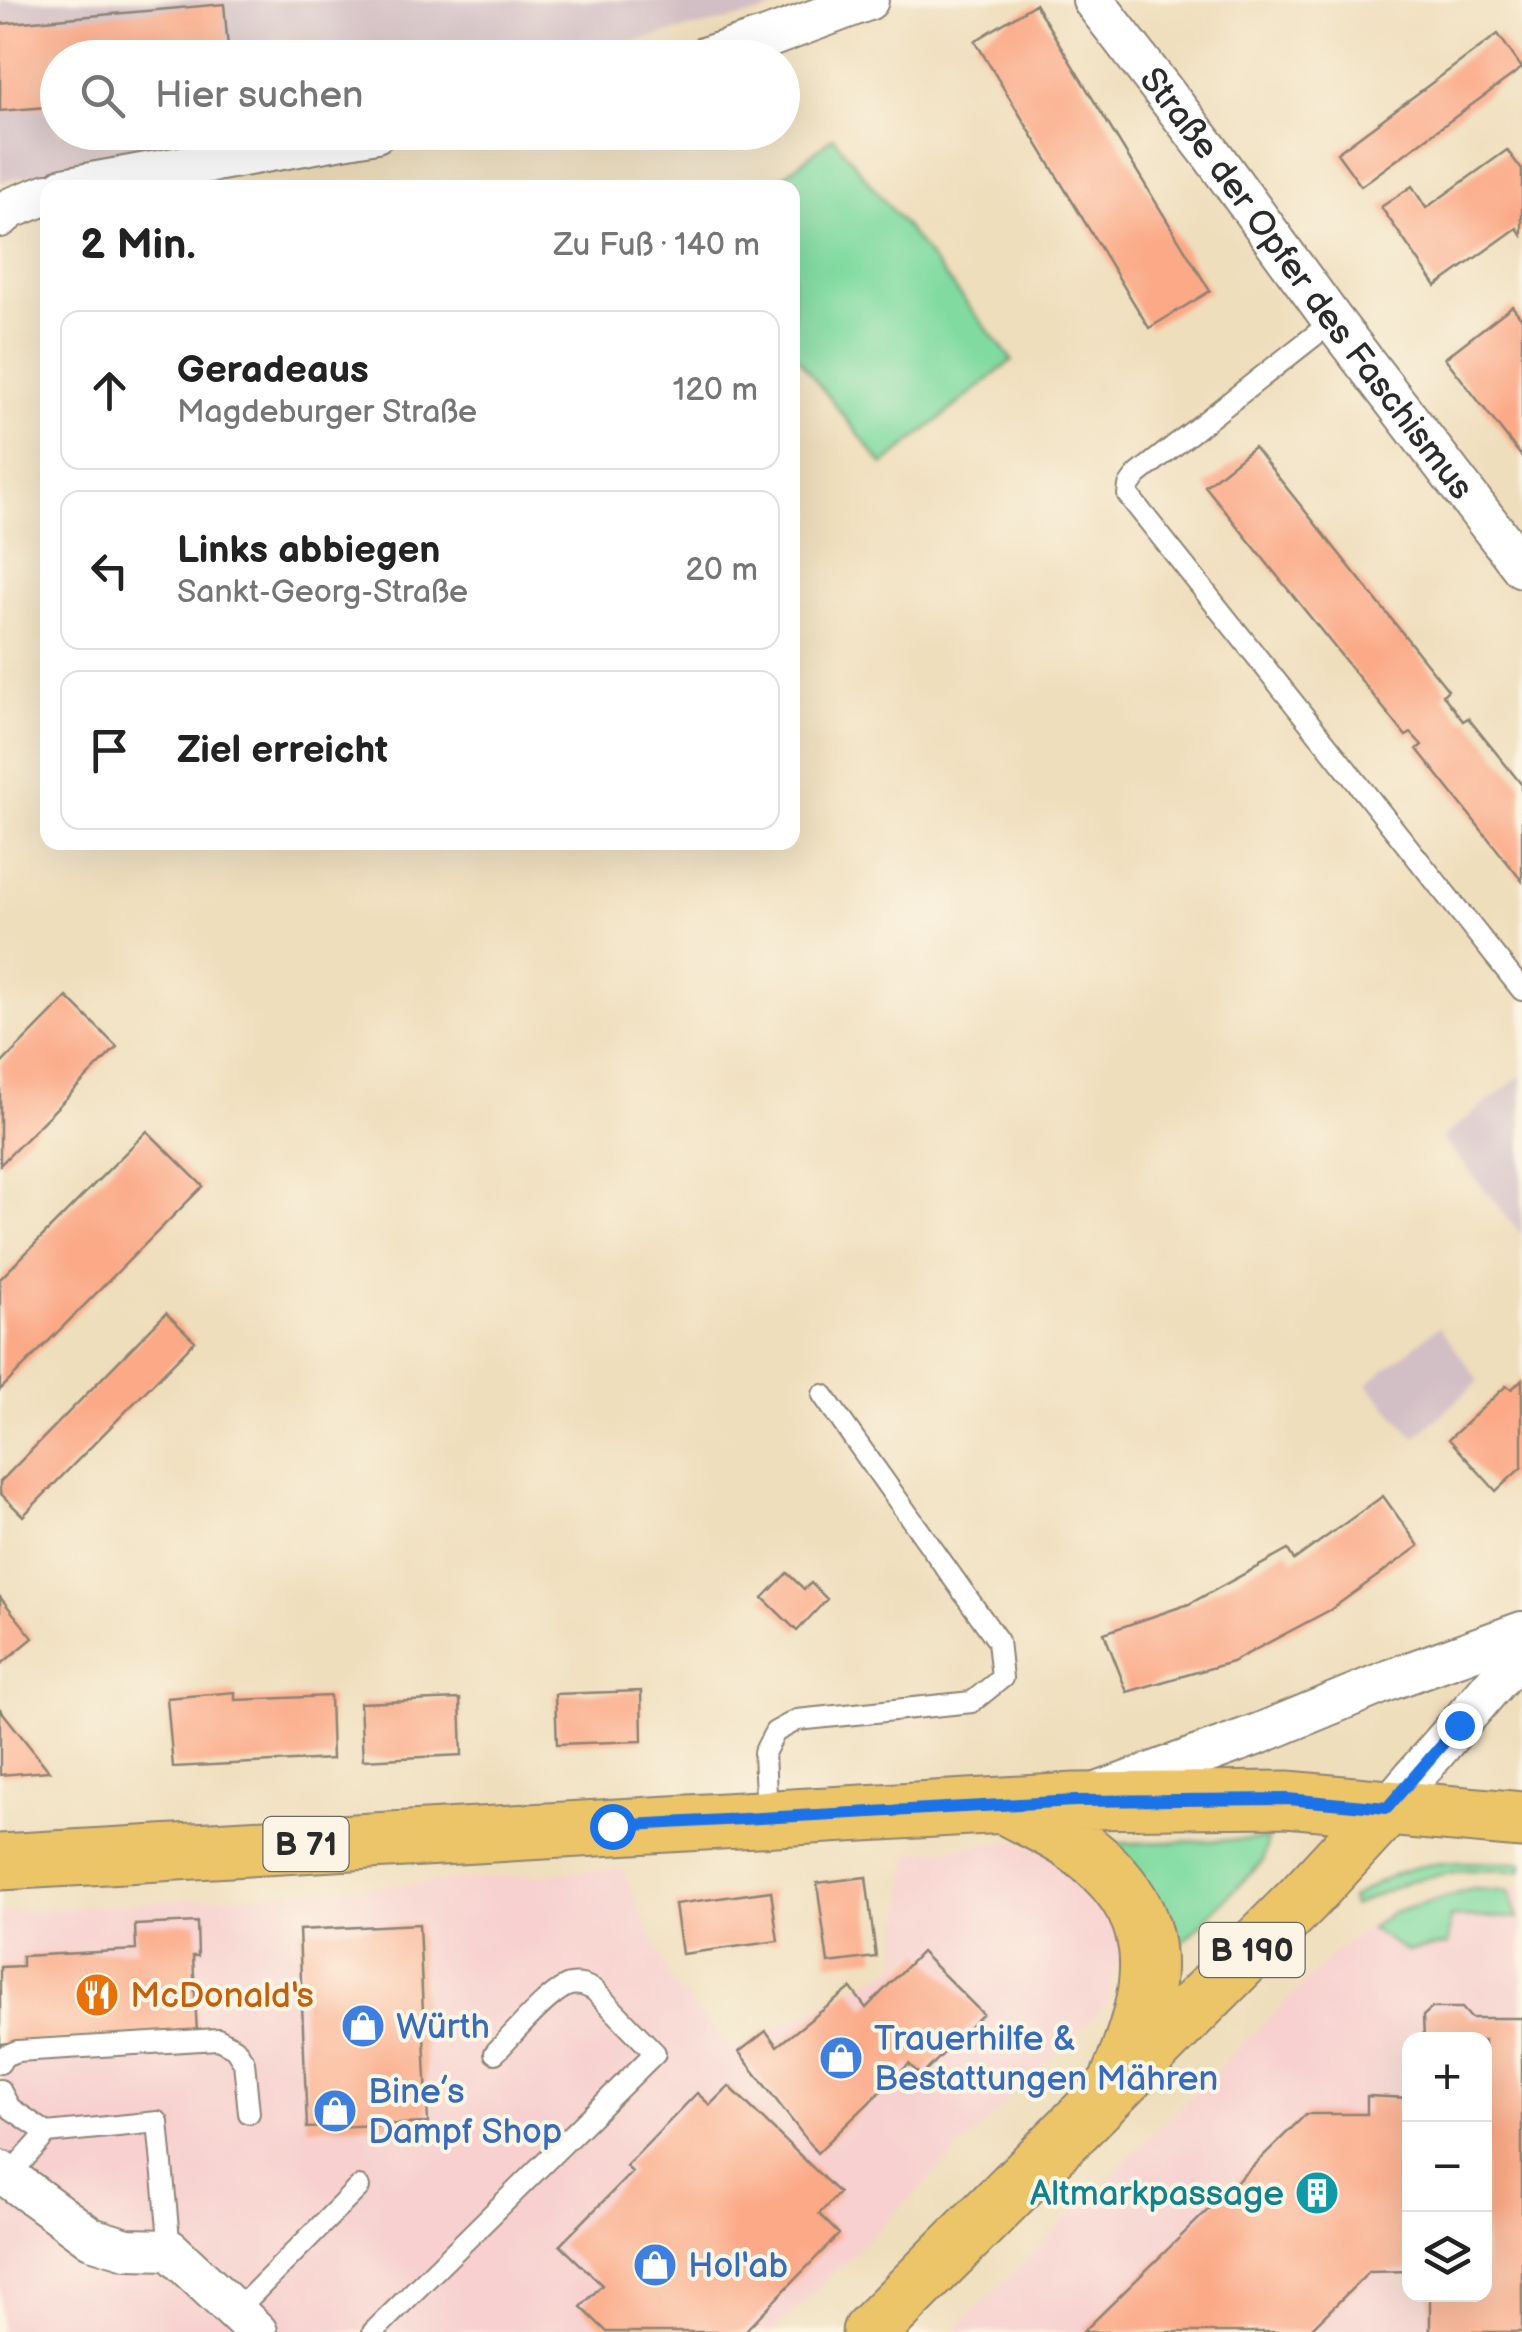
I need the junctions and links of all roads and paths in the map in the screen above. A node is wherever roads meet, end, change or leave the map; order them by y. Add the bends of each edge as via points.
1 (868, 0) edge
2 (1093, 0) edge
3 (761, 40) edge
4 (276, 150) edge
5 (109, 180) edge
6 (40, 197) edge
7 (0, 217) edge
8 (1334, 322) junction
9 (1522, 566) edge
10 (1522, 990) edge
11 (823, 1394) dead end
12 (1522, 1632) edge
13 (1522, 1651) edge
14 (1075, 1801) junction
15 (1004, 1806) junction
16 (1387, 1808) junction
17 (767, 1818) junction
18 (1522, 1820) edge
19 (0, 1862) edge
20 (496, 2053) dead end
21 (0, 2063) edge
22 (1114, 2089) junction
23 (0, 2090) edge
24 (249, 2113) dead end
25 (46, 2133) junction
26 (4, 2174) edge
27 (359, 2187) dead end
28 (170, 2250) junction
29 (246, 2322) edge
30 (373, 2332) edge
31 (870, 2332) edge

1 - 3 street
2 - 8 street, Straße der Opfer des Faschismus
4 - 5 street
6 - 7 street
8 - 9 street, Straße der Opfer des Faschismus
8 - 10 lane via 1137,475 1128,494
11 - 17 lane via 998,1641 1002,1678 972,1702 797,1720 775,1732 764,1753
12 - 14 street
13 - 16 street
14 - 15 main road, B 71
14 - 16 main road, B 71 via 1287,1799
15 - 17 main road, B 71
15 - 22 main road via 1102,1866 1137,1914 1149,1973 1138,2031
16 - 18 main road, B 71
16 - 22 main road, B 190
17 - 19 main road, B 71
20 - 30 lane via 554,1994 581,1984 655,2053
21 - 24 lane via 17,2051 218,2039 244,2062
22 - 31 main road, B 190
23 - 25 lane via 10,2108
25 - 26 lane
25 - 28 lane via 158,2122
26 - 28 street via 92,2238 127,2249
27 - 29 lane
28 - 29 street

